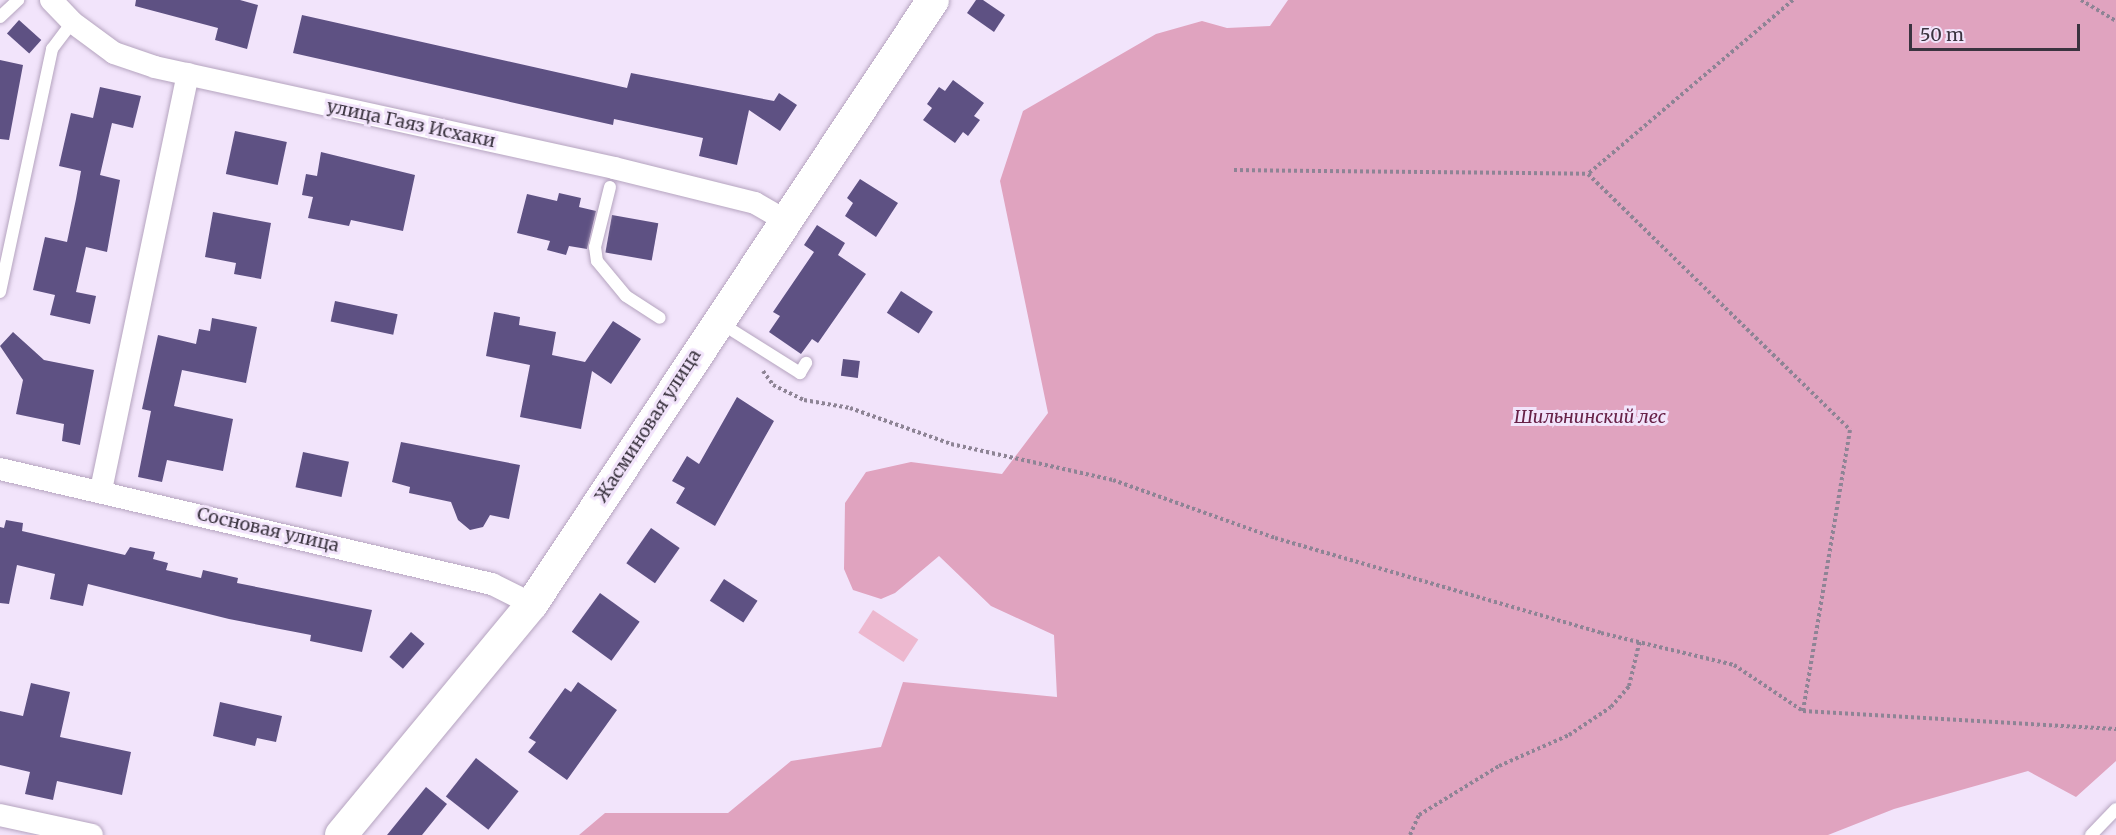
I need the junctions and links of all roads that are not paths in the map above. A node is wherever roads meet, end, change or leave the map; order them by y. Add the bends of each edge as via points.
1 (18, 0) edge
2 (51, 0) edge
3 (933, 0) edge
4 (0, 17) edge
5 (72, 22) junction
6 (188, 74) junction
7 (610, 187) dead end
8 (785, 220) junction
9 (0, 292) edge
10 (660, 318) dead end
11 (717, 320) junction
12 (806, 363) dead end
13 (0, 469) edge
14 (101, 490) junction
15 (532, 604) junction
16 (2116, 809) edge
17 (0, 815) edge
18 (92, 835) edge
19 (341, 835) edge
20 (2091, 835) edge

1 - 4 lane
2 - 5 street, улица Гаяз Исхаки
3 - 8 street, Жасминовая улица
5 - 6 street, улица Гаяз Исхаки via 114,53
5 - 9 lane via 52,49
6 - 8 street, улица Гаяз Исхаки via 711,192 755,203
6 - 14 street
7 - 10 lane via 595,247 597,261 626,296
8 - 11 street, Жасминовая улица
11 - 12 lane via 800,373
11 - 15 street, Жасминовая улица
13 - 14 street, Сосновая улица
14 - 15 street, Сосновая улица via 492,584
15 - 19 street, Жасминовая улица
16 - 20 lane
17 - 18 street

